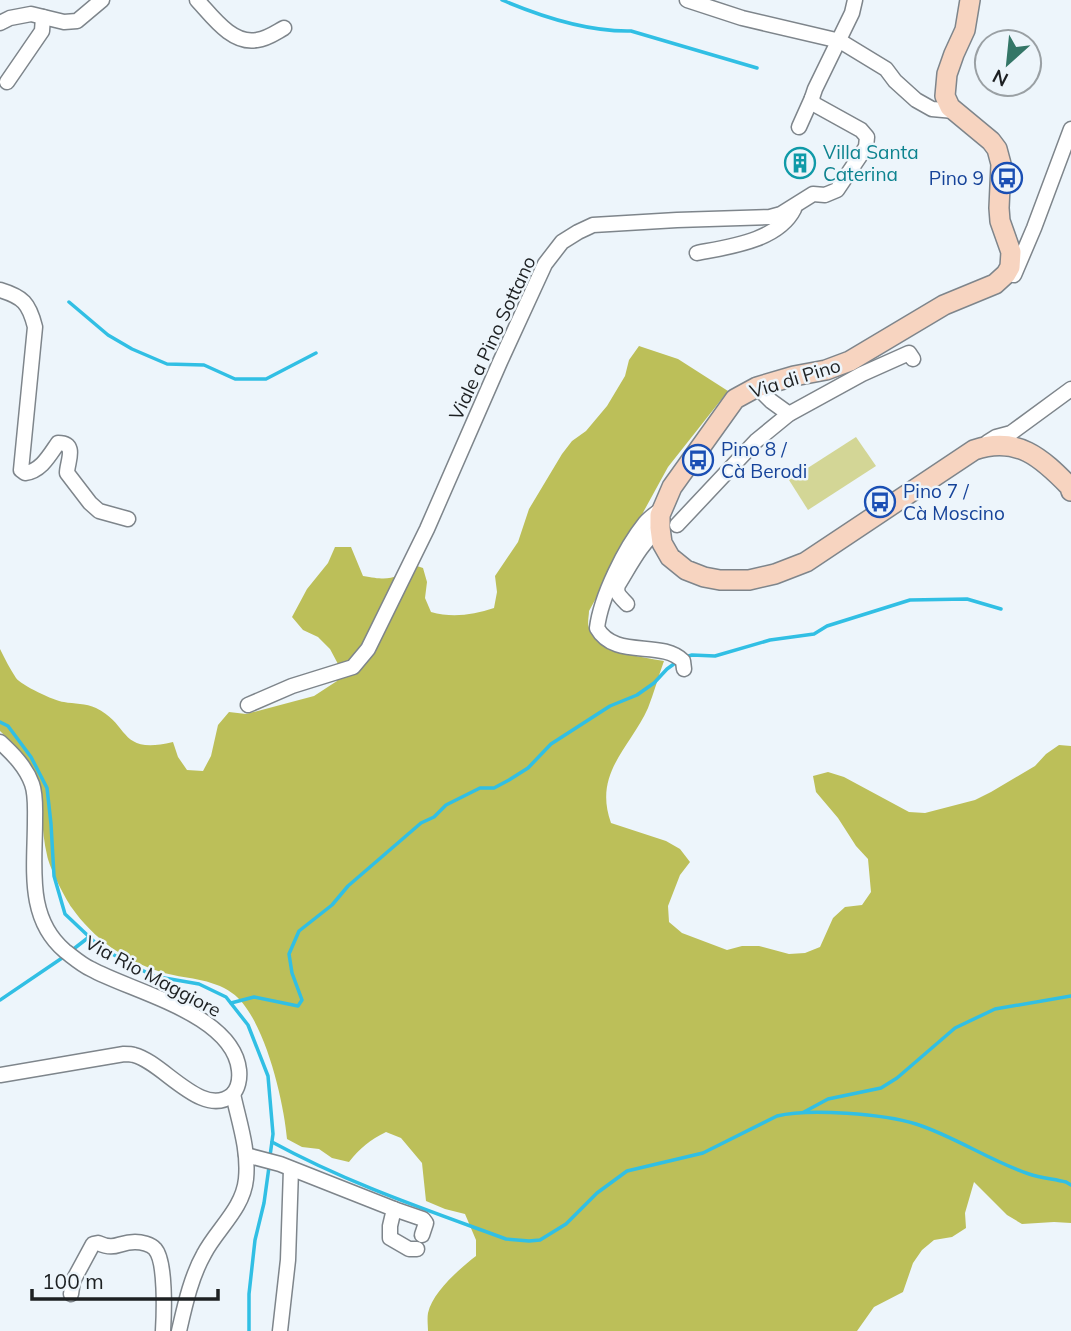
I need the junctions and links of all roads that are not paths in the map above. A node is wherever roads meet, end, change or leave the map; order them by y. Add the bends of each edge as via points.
1 (102, 0) edge
2 (197, 0) edge
3 (687, 0) edge
4 (855, 0) edge
5 (970, 0) edge
6 (43, 17) junction
7 (0, 23) edge
8 (284, 28) dead end
9 (840, 41) junction
10 (8, 82) dead end
11 (812, 98) junction
12 (954, 111) junction
13 (799, 127) dead end
14 (1071, 129) edge
15 (795, 205) junction
16 (697, 253) dead end
17 (0, 290) edge
18 (978, 291) junction
19 (913, 359) dead end
20 (757, 387) junction
21 (1071, 389) edge
22 (789, 414) junction
23 (985, 446) junction
24 (1071, 491) edge
25 (128, 519) dead end
26 (666, 521) junction
27 (627, 604) dead end
28 (684, 669) dead end
29 (248, 705) dead end
30 (0, 742) edge
31 (0, 1075) edge
32 (233, 1094) junction
33 (250, 1156) junction
34 (286, 1166) junction
35 (394, 1209) junction
36 (71, 1294) dead end
37 (163, 1331) edge
38 (179, 1331) edge
39 (280, 1331) edge

1 - 6 street via 77,22
2 - 8 street via 241,39 261,40
3 - 9 street
4 - 9 street
5 - 12 street via 965,30 946,80 945,96
6 - 7 street via 31,14
6 - 10 street via 42,31
9 - 11 street
9 - 12 street via 886,69 916,100 932,109
11 - 13 street
11 - 15 street, Viale a Pino Sottano via 814,104 861,130 867,137 866,147 837,190 813,194
12 - 18 street, Via di Pino via 991,141 1001,164 1000,221 1011,252 1010,267 995,284
14 - 18 street via 1013,278 990,296
15 - 16 street via 787,220 754,240
15 - 29 street, Viale a Pino Sottano via 770,217 593,225 562,242 545,264 368,649 353,667
17 - 25 street via 24,302 35,327 21,470 33,472 63,443 71,453 67,473 90,503 99,511
18 - 20 street, Via di Pino via 944,305 850,361
19 - 22 street via 909,353
20 - 22 street
20 - 26 street, Via di Pino via 734,399 672,487
21 - 23 street via 1011,433
22 - 26 street
23 - 24 street via 1008,445 1029,452 1047,463
23 - 26 street via 806,562 775,574 720,580 686,570 662,543
26 - 27 street via 643,545 618,585 618,594
26 - 28 street via 645,524 620,564 597,628 614,642 673,653 683,661
30 - 32 street, Via Rio Maggiore via 33,786 35,898 52,937 90,969 148,993 217,1031 236,1057 239,1075
31 - 32 street via 124,1054 155,1065 194,1095 215,1101
32 - 33 street, Via Rio Maggiore
33 - 34 street
33 - 38 street, Via Rio Maggiore via 240,1201 204,1252
34 - 35 street
34 - 39 street via 288,1261
35 - 35 street via 390,1238 409,1249 420,1242 426,1223
36 - 37 street via 93,1244 146,1244 155,1249 161,1262

